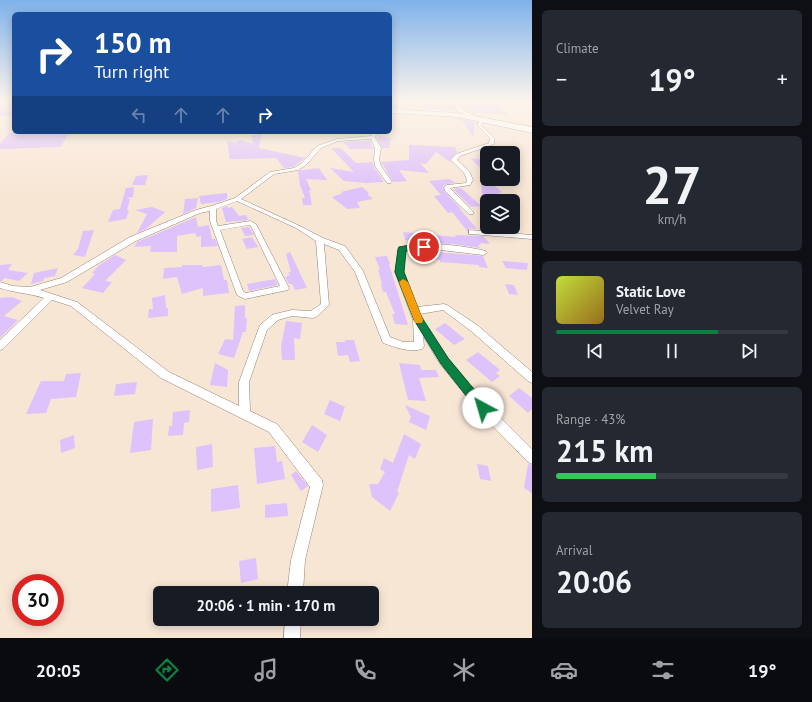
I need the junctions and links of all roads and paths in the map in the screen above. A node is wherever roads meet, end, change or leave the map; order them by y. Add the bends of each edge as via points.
1 (485, 131) edge
2 (374, 134) edge
3 (389, 182) dead end
4 (237, 199) junction
5 (213, 208) junction
6 (471, 213) dead end
7 (216, 229) junction
8 (471, 232) dead end
9 (532, 237) edge
10 (320, 240) junction
11 (483, 253) dead end
12 (0, 285) edge
13 (30, 290) junction
14 (50, 297) junction
15 (417, 316) junction
16 (0, 346) edge
17 (532, 378) edge
18 (245, 415) junction
19 (532, 458) edge
20 (296, 586) edge
21 (293, 626) edge
22 (292, 638) edge

1 - 6 street via 492,138 491,144 458,155 454,160 467,172 470,180 468,184 447,187 447,190
2 - 3 street via 378,148 375,158 380,171
2 - 4 street via 337,140 319,147 304,164 296,169 272,173
4 - 5 street
4 - 10 street
5 - 7 street
5 - 13 street via 176,219 133,239 64,280
7 - 7 street via 254,224 286,288 245,296 240,293
8 - 9 street
10 - 15 street via 342,248 359,271 386,340 403,346 419,346
10 - 18 street via 325,305 313,315 292,313 275,317 263,328 244,382
11 - 15 street via 438,247 402,249 400,272
12 - 13 street
13 - 14 street
14 - 16 street
14 - 18 street via 74,304 165,375
15 - 17 street via 444,307 474,328
15 - 19 street via 444,361 478,402
18 - 20 street via 273,428 317,485 298,560
21 - 22 street

